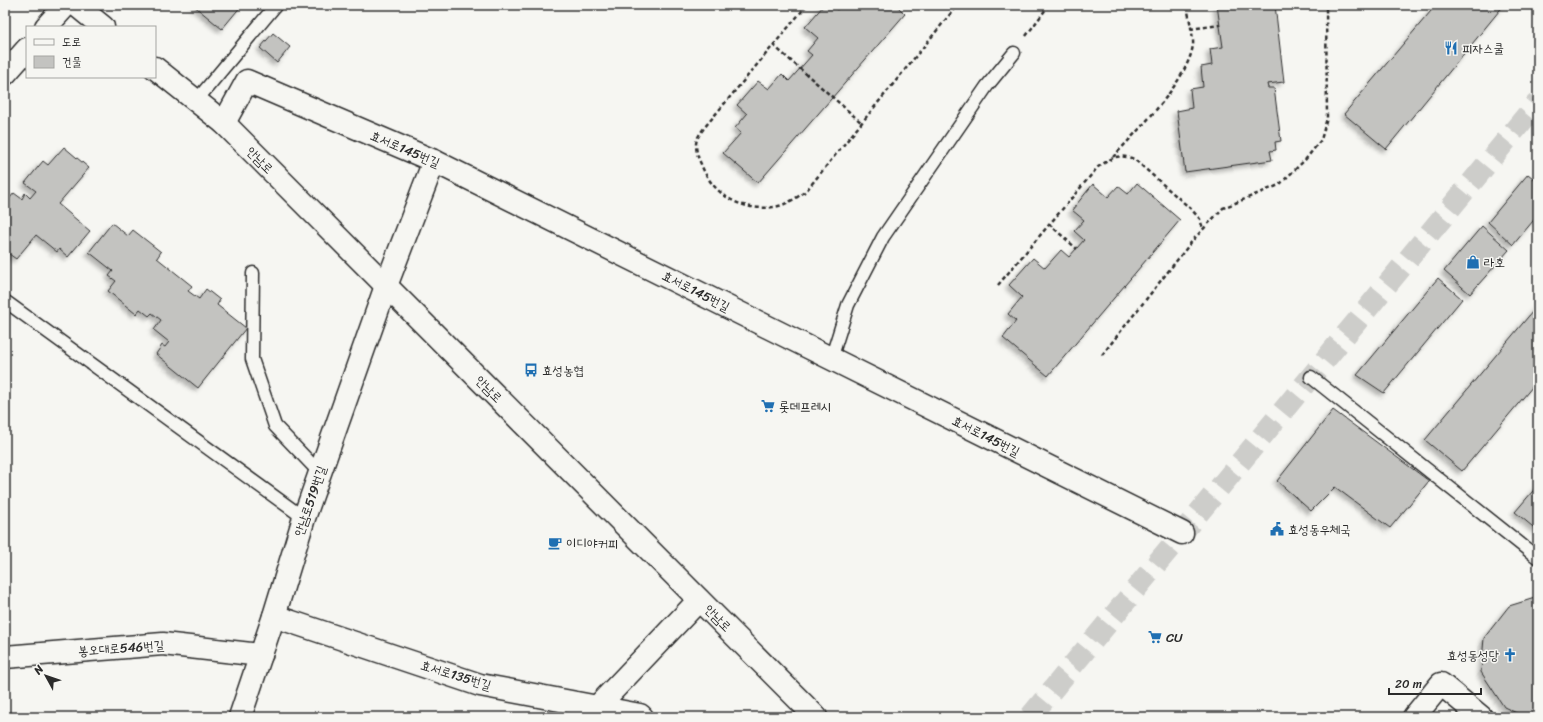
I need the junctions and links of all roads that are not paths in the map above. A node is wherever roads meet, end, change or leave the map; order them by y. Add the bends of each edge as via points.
1 (66, 5) edge
2 (76, 5) edge
3 (276, 5) edge
4 (47, 26) edge
5 (102, 26) edge
6 (26, 50) edge
7 (1014, 53) road end
8 (156, 69) edge
9 (5, 74) edge
10 (196, 101) junction
11 (224, 123) junction
12 (434, 161) junction
13 (253, 273) dead end
14 (386, 286) junction
15 (5, 301) edge
16 (831, 359) junction
17 (1311, 377) dead end
18 (320, 473) junction
19 (304, 518) junction
20 (1182, 534) dead end
21 (1538, 558) edge
22 (699, 600) junction
23 (274, 616) junction
24 (261, 655) junction
25 (5, 657) edge
26 (597, 707) junction
27 (240, 717) edge
28 (574, 717) edge
29 (642, 717) edge
30 (816, 717) edge
31 (1414, 717) edge
32 (1481, 717) edge

1 - 4 street
2 - 5 street
3 - 10 lane
6 - 9 street
7 - 16 lane via 987,86 883,237 848,305
8 - 10 street, 안남로
10 - 11 street, 안남로
11 - 12 street, 효서로145번길 via 247,81
11 - 14 street, 안남로
12 - 14 street, 안남로519번길
12 - 16 street, 효서로145번길
13 - 18 lane via 252,359 275,426
14 - 18 street, 안남로519번길
14 - 22 street, 안남로
15 - 19 lane
16 - 20 street, 효서로145번길
17 - 21 lane
18 - 19 street, 안남로519번길
19 - 23 street, 안남로519번길
22 - 26 street
22 - 30 street, 안남로
23 - 24 street, 안남로519번길
23 - 26 street, 효서로135번길 via 480,685
24 - 25 street, 봉오대로546번길 via 163,644
24 - 27 street, 안남로519번길
26 - 28 street
26 - 29 street, 효서로135번길
31 - 32 street via 1441,684

